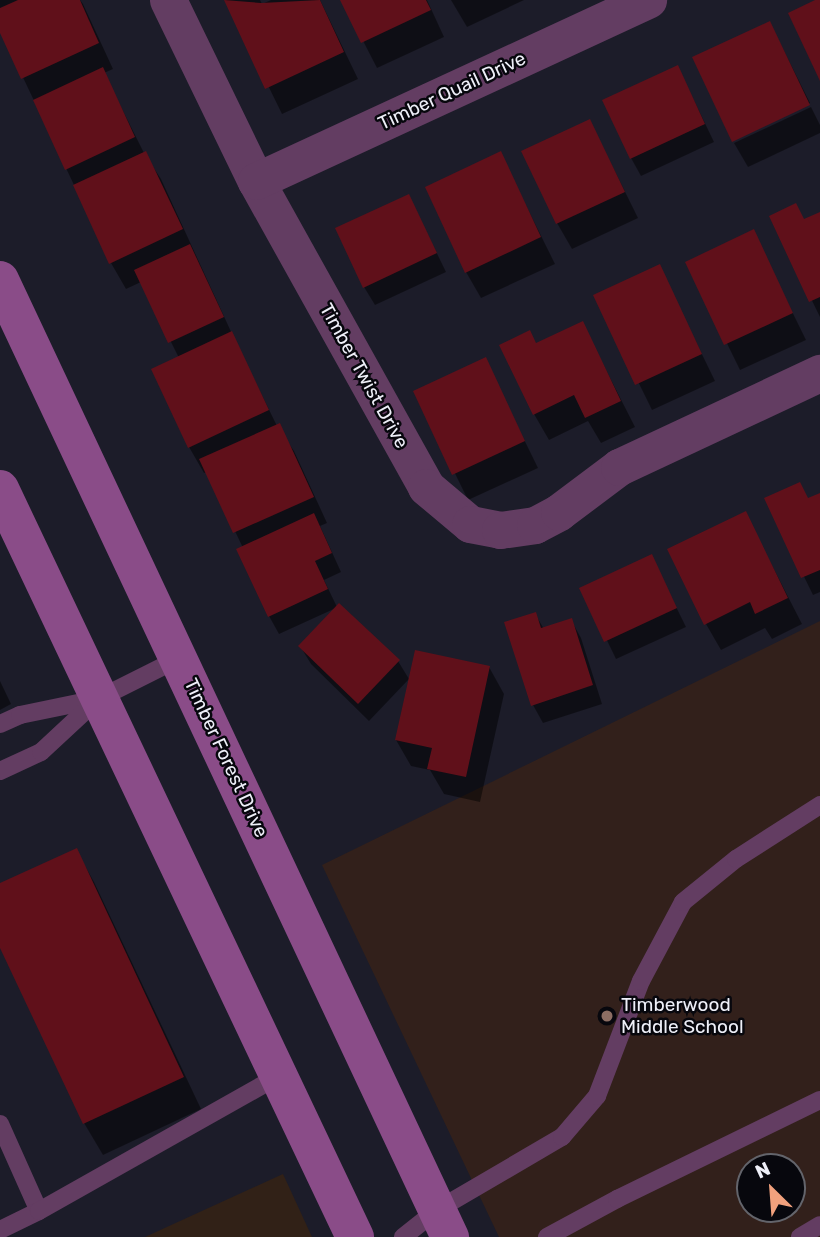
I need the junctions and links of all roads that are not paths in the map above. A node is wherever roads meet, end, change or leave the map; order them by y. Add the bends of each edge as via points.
1 (168, 0) edge
2 (648, 0) edge
3 (256, 181) junction
4 (0, 280) edge
5 (820, 373) edge
6 (0, 489) edge
7 (180, 658) junction
8 (98, 699) junction
9 (0, 724) edge
10 (0, 771) edge
11 (820, 805) edge
12 (277, 1077) junction
13 (820, 1100) edge
14 (0, 1124) edge
15 (39, 1212) junction
16 (444, 1224) edge
17 (820, 1225) edge
18 (0, 1230) edge
19 (355, 1237) edge
20 (402, 1237) edge
21 (547, 1237) edge
22 (800, 1237) edge

1 - 3 street, Timber Twist Drive
2 - 3 street, Timber Quail Drive
3 - 5 street, Timber Twist Drive via 426,487 470,524 500,530 535,525 619,467
4 - 7 main road, Timber Forest Drive
6 - 8 main road
7 - 8 lane
7 - 16 main road, Timber Forest Drive
8 - 9 lane via 20,715
8 - 10 lane via 41,752
8 - 12 main road
11 - 16 lane via 736,859 683,902 641,981 597,1097 562,1137
12 - 15 lane
12 - 19 main road
13 - 21 lane
14 - 15 lane
15 - 18 lane
16 - 20 lane
17 - 22 lane

